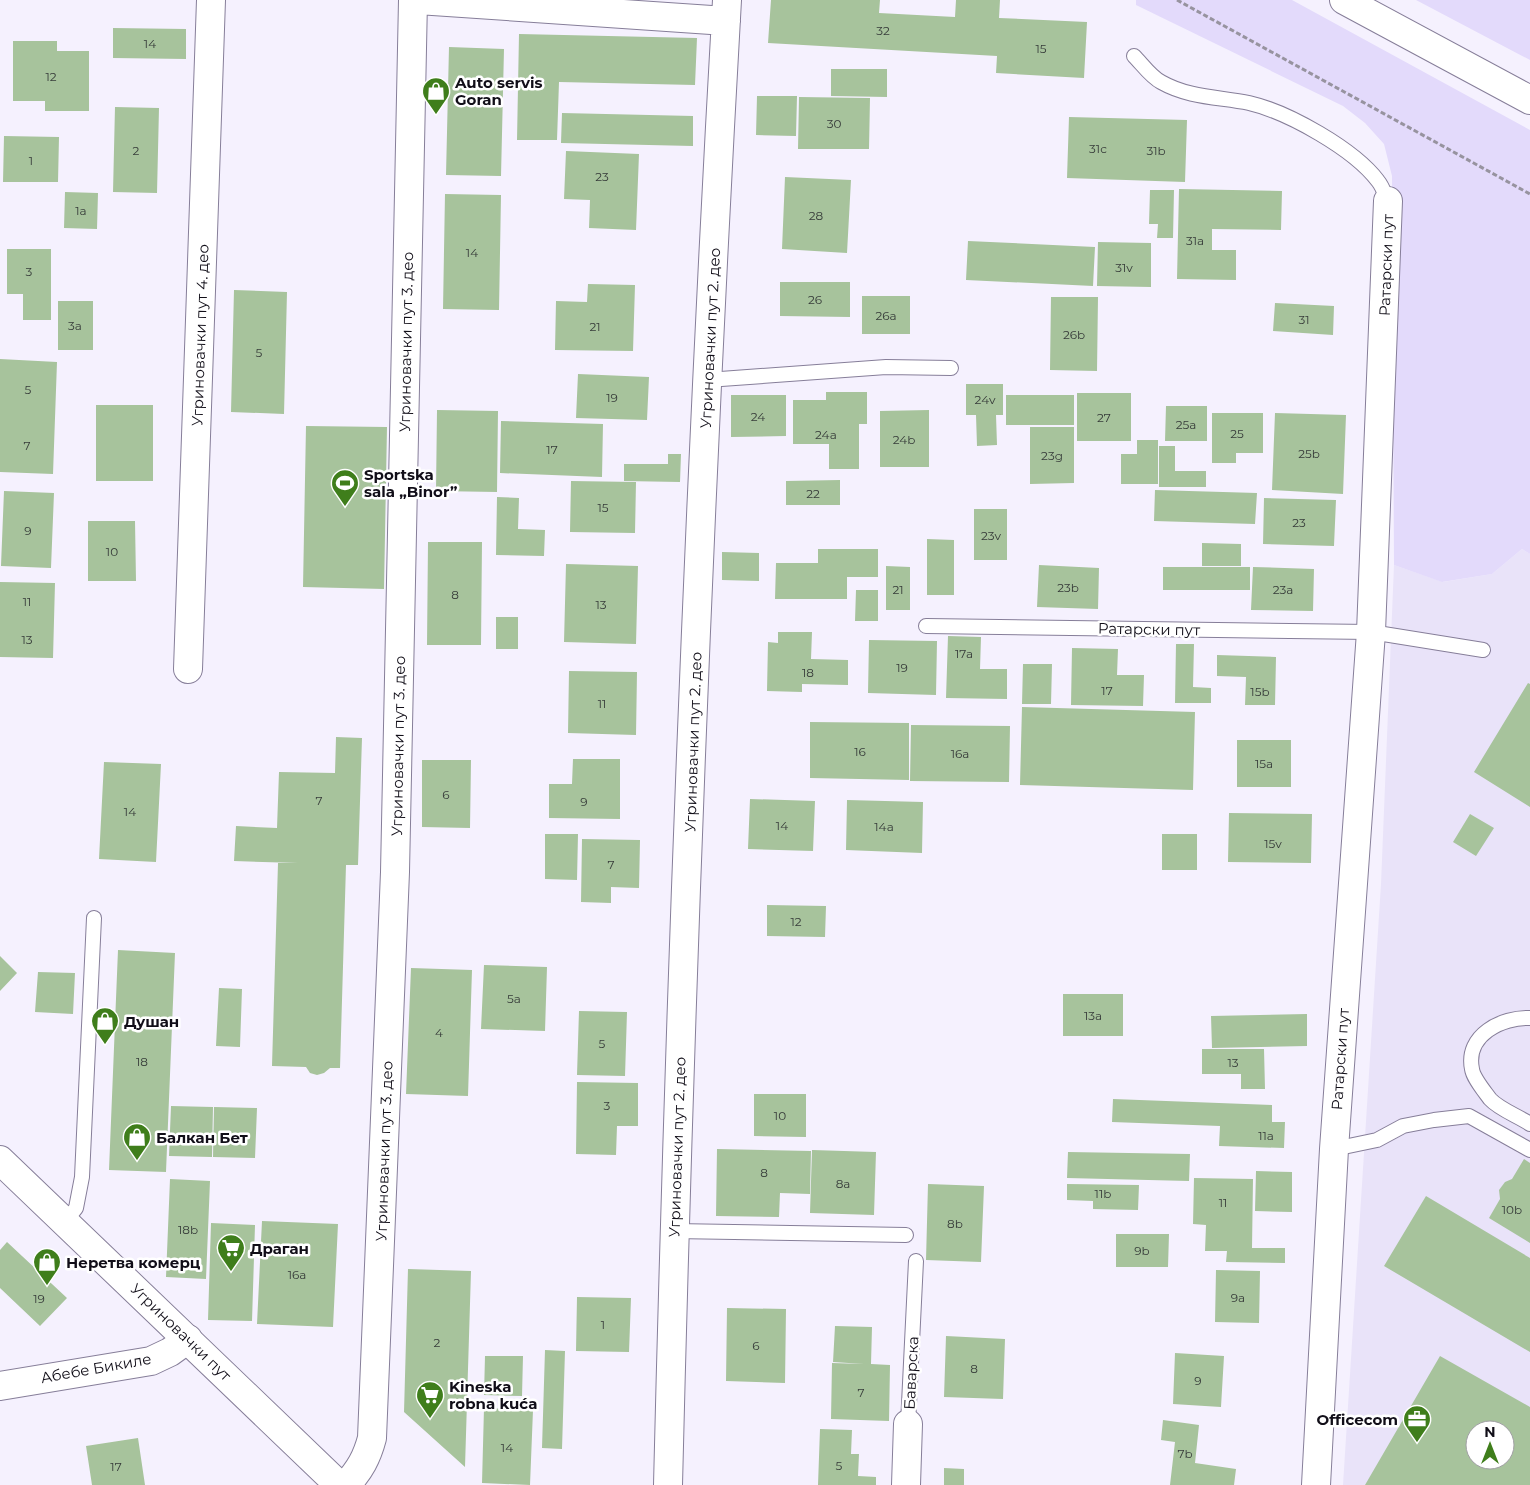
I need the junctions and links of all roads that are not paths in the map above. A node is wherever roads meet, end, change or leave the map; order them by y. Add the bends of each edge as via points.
1 (211, 0) edge
2 (413, 0) edge
3 (418, 0) edge
4 (1344, 0) edge
5 (727, 10) edge
6 (1134, 56) dead end
7 (1530, 100) edge
8 (1388, 201) joint
9 (951, 368) dead end
10 (707, 380) junction
11 (926, 626) dead end
12 (1371, 632) junction
13 (1483, 650) dead end
14 (188, 670) dead end
15 (94, 918) dead end
16 (1530, 1018) edge
17 (1530, 1124) edge
18 (1334, 1149) junction
19 (1530, 1150) edge
20 (0, 1160) edge
21 (65, 1222) junction
22 (674, 1231) junction
23 (906, 1235) dead end
24 (916, 1261) dead end
25 (188, 1339) junction
26 (0, 1386) edge
27 (908, 1424) joint
28 (339, 1485) edge
29 (346, 1485) edge
30 (668, 1485) edge
31 (906, 1485) edge
32 (1316, 1485) edge

1 - 14 street, Угриновачки пут 4. део
2 - 29 street, Угриновачки пут 3. део via 395,872 372,1428 367,1457 359,1472
3 - 5 street
4 - 7 street
5 - 10 street, Угриновачки пут 2. део
6 - 8 lane, Ратарски пут via 1159,82 1187,94 1263,107 1324,136 1365,166 1379,182
8 - 12 street, Ратарски пут
9 - 10 lane via 886,367
10 - 22 street, Угриновачки пут 2. део
11 - 12 lane, Ратарски пут
12 - 13 lane
12 - 18 street, Ратарски пут
15 - 21 lane via 82,1178 76,1208
16 - 17 lane via 1507,1020 1484,1033 1476,1044 1472,1071 1492,1100
18 - 19 lane via 1377,1140 1403,1126 1469,1116
18 - 32 street, Ратарски пут
20 - 21 street, Угриновачки пут
21 - 25 street, Угриновачки пут
22 - 23 lane
22 - 30 street, Угриновачки пут 2. део
24 - 27 lane, Баварска
25 - 26 street, Абебе Бикиле via 151,1361
25 - 28 street, Угриновачки пут
27 - 31 street, Баварска

